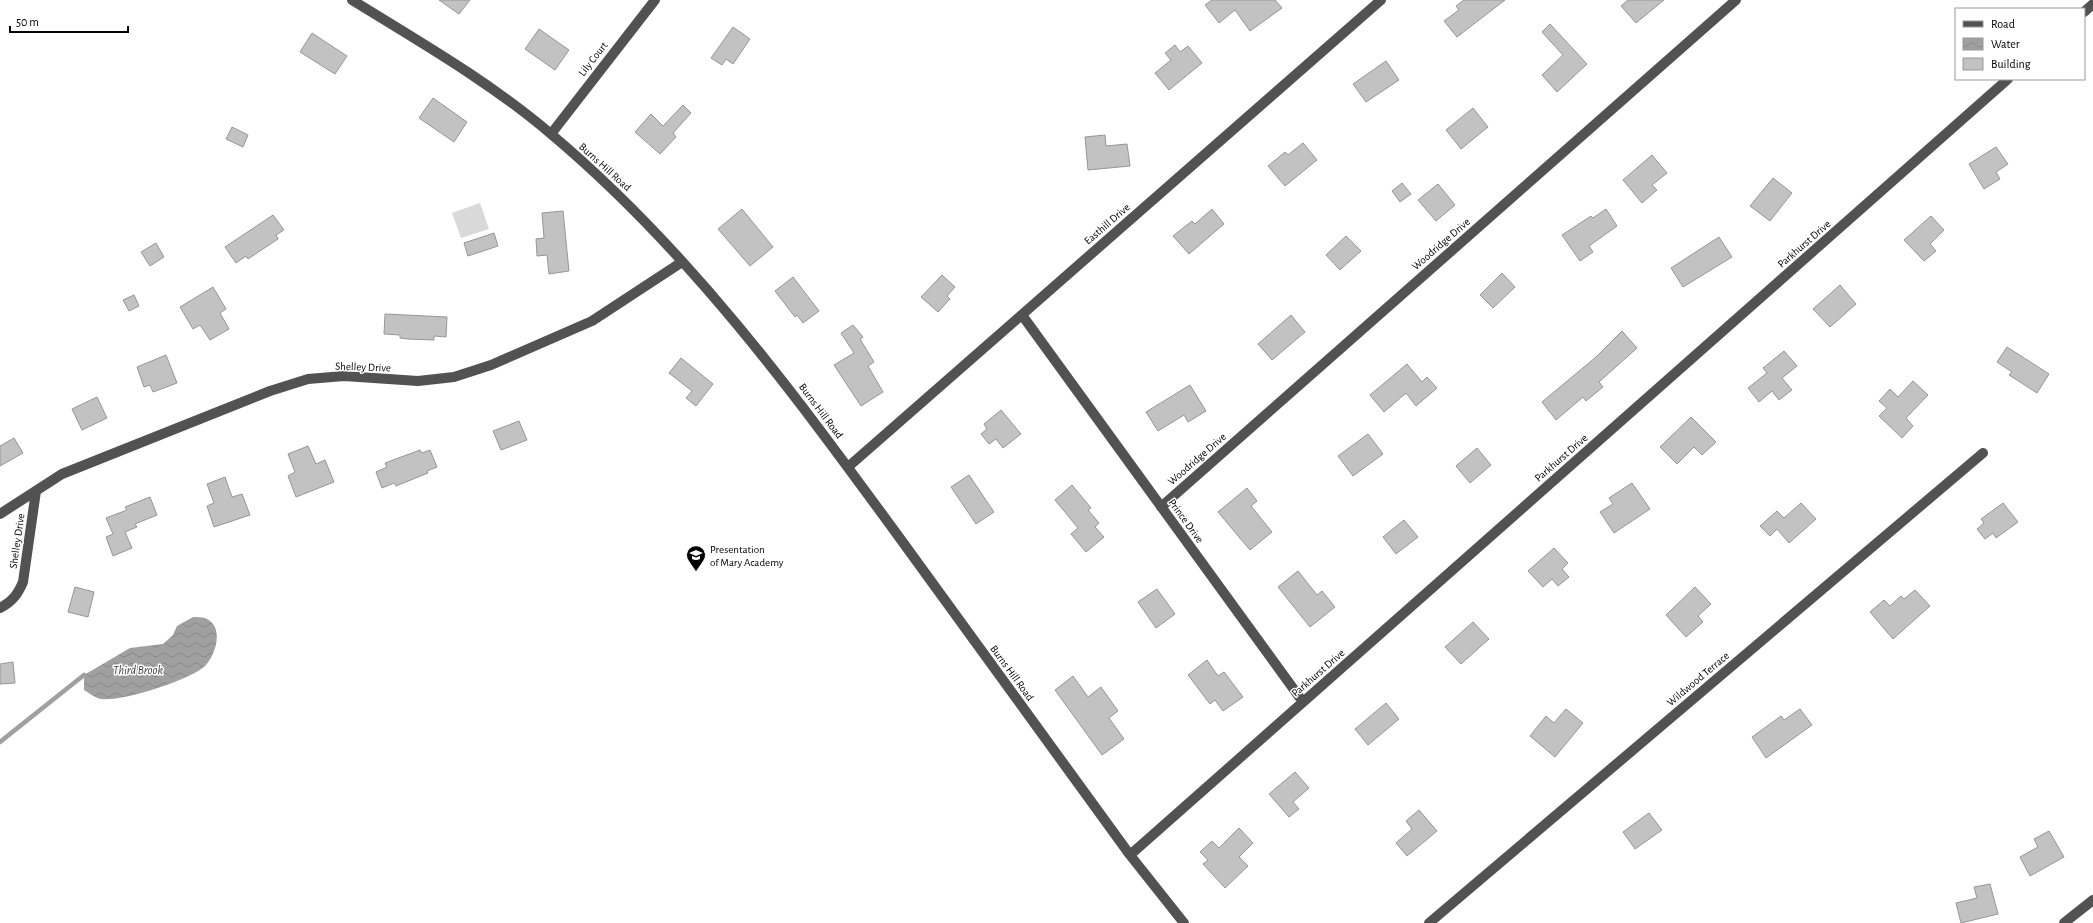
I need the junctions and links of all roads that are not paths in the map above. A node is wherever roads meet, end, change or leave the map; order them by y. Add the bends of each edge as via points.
1 (352, 0) edge
2 (655, 0) edge
3 (1381, 0) edge
4 (1736, 0) edge
5 (2093, 4) edge
6 (2085, 11) edge
7 (2007, 80) edge
8 (551, 134) junction
9 (682, 262) junction
10 (1022, 315) junction
11 (1983, 453) dead end
12 (848, 467) junction
13 (36, 491) junction
14 (1161, 507) junction
15 (0, 514) edge
16 (0, 608) edge
17 (1303, 702) junction
18 (1130, 855) junction
19 (2093, 900) edge
20 (1184, 923) edge
21 (1429, 923) edge
22 (2064, 923) edge

1 - 8 street, Burns Hill Road via 464,69
2 - 8 street, Lily Court
3 - 10 street, Easthill Drive
4 - 14 street, Woodridge Drive
5 - 6 street
7 - 17 street, Parkhurst Drive
8 - 9 street, Burns Hill Road via 640,216
9 - 12 street, Burns Hill Road via 762,353
9 - 13 street, Shelley Drive via 592,321 491,365 454,377 418,381 344,376 308,379 270,391 62,474
10 - 12 street, Easthill Drive
10 - 14 street, Prince Drive
11 - 21 street, Wildwood Terrace
12 - 18 street, Burns Hill Road
13 - 15 street, Shelley Drive
13 - 16 street, Shelley Drive via 23,582 18,594
14 - 17 street, Prince Drive
17 - 18 street, Parkhurst Drive
18 - 20 street, Burns Hill Road
19 - 22 street

